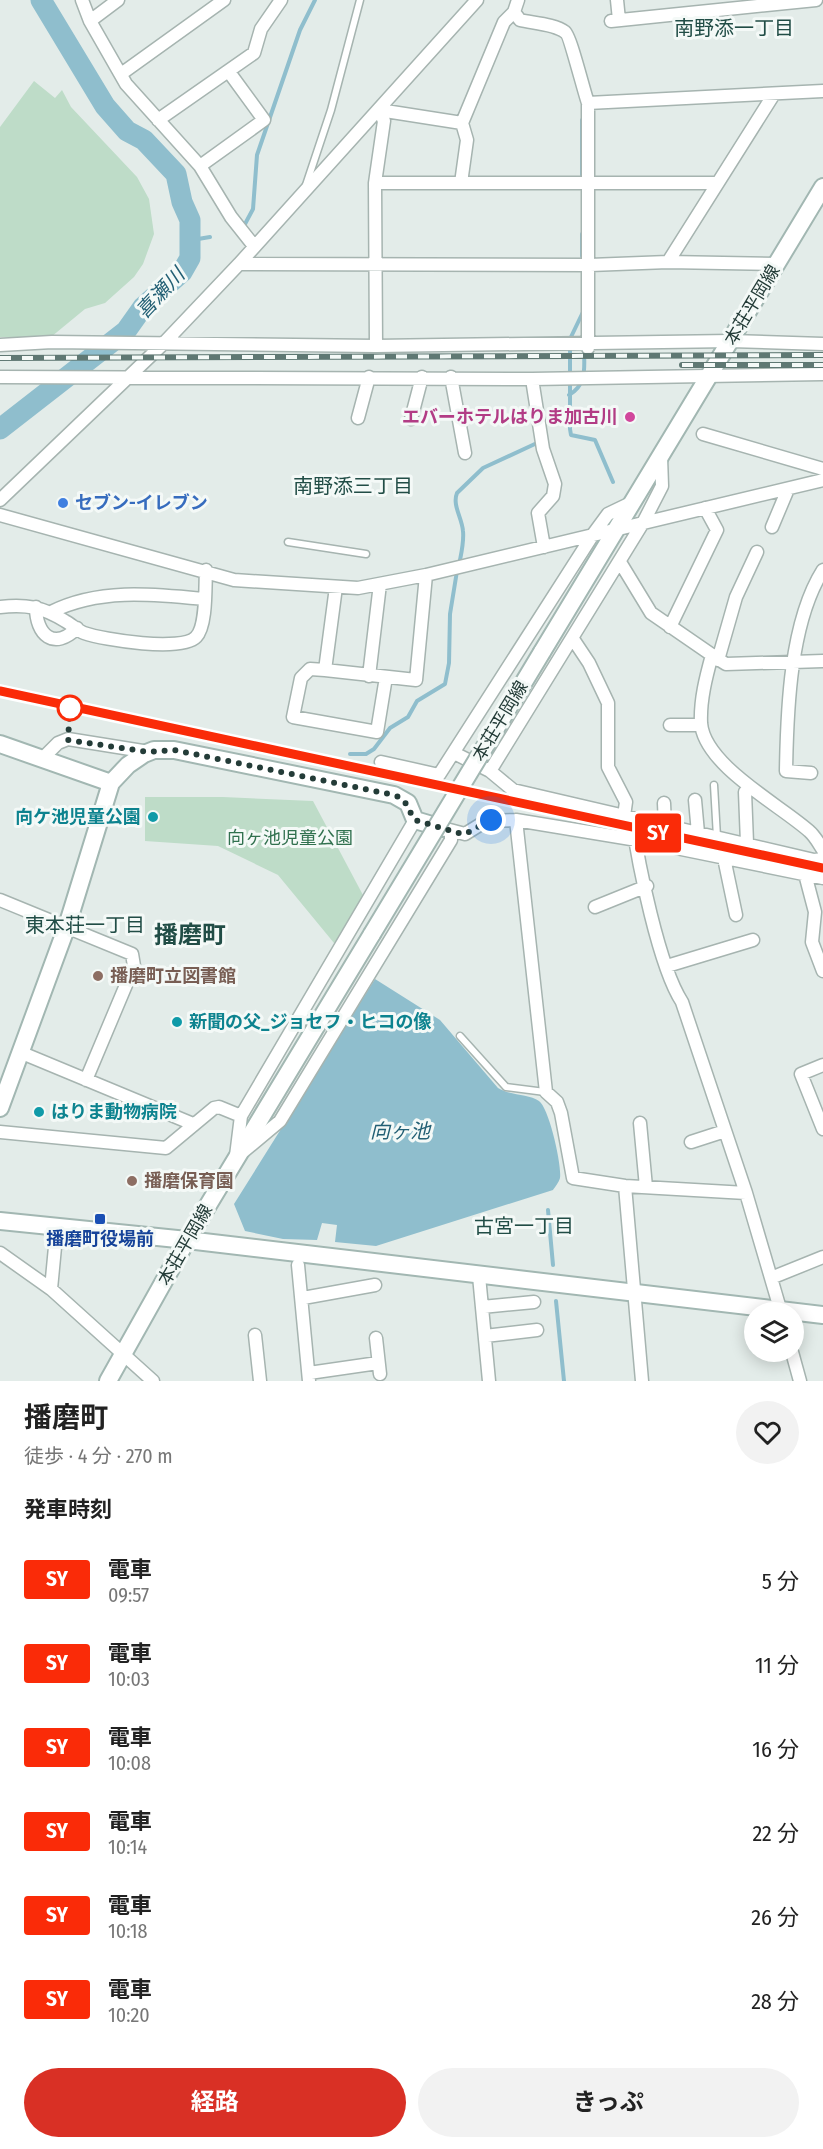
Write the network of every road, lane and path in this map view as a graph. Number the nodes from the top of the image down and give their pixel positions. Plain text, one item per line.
1 (82, 0) edge
2 (118, 0) edge
3 (224, 0) edge
4 (281, 0) edge
5 (360, 0) edge
6 (477, 0) edge
7 (618, 0) edge
8 (696, 0) edge
9 (816, 0) edge
10 (515, 6) edge
11 (695, 13) junction
12 (90, 21) junction
13 (229, 72) junction
14 (121, 74) junction
15 (823, 91) edge
16 (774, 94) junction
17 (588, 103) junction
18 (379, 110) junction
19 (158, 120) junction
20 (462, 123) junction
21 (200, 166) junction
22 (375, 183) junction
23 (461, 183) junction
24 (590, 183) junction
25 (717, 183) junction
26 (823, 187) edge
27 (303, 194) junction
28 (254, 246) junction
29 (668, 262) junction
30 (239, 264) junction
31 (777, 264) junction
32 (375, 266) junction
33 (590, 266) junction
34 (731, 341) junction
35 (164, 343) junction
36 (823, 344) edge
37 (0, 345) edge
38 (376, 346) junction
39 (588, 346) junction
40 (823, 374) edge
41 (710, 376) junction
42 (0, 377) edge
43 (369, 377) junction
44 (422, 377) junction
45 (451, 377) junction
46 (127, 378) junction
47 (532, 379) junction
48 (358, 418) dead end
49 (411, 419) dead end
50 (703, 434) dead end
51 (465, 453) dead end
52 (661, 457) junction
53 (823, 469) edge
54 (823, 480) edge
55 (788, 489) junction
56 (0, 500) edge
57 (634, 502) junction
58 (705, 508) junction
59 (0, 515) edge
60 (644, 521) junction
61 (772, 527) dead end
62 (619, 528) junction
63 (594, 534) junction
64 (288, 542) dead end
65 (544, 547) junction
66 (758, 552) dead end
67 (366, 555) dead end
68 (620, 562) junction
69 (206, 570) junction
70 (823, 570) edge
71 (426, 575) junction
72 (820, 582) edge
73 (380, 584) junction
74 (336, 587) junction
75 (204, 598) junction
76 (0, 607) edge
77 (36, 607) junction
78 (51, 612) junction
79 (670, 627) junction
80 (77, 628) junction
81 (573, 639) junction
82 (715, 658) junction
83 (823, 662) edge
84 (795, 663) junction
85 (325, 669) junction
86 (369, 676) junction
87 (386, 677) junction
88 (670, 725) dead end
89 (701, 725) junction
90 (0, 744) edge
91 (454, 753) junction
92 (129, 754) junction
93 (42, 759) junction
94 (381, 762) dead end
95 (490, 771) junction
96 (811, 773) dead end
97 (111, 783) junction
98 (714, 785) dead end
99 (745, 792) dead end
100 (695, 800) dead end
101 (664, 803) dead end
102 (628, 817) junction
103 (415, 820) junction
104 (516, 820) junction
105 (477, 826) junction
106 (665, 826) junction
107 (445, 829) junction
108 (698, 833) junction
109 (717, 837) junction
110 (637, 840) junction
111 (747, 843) junction
112 (823, 850) edge
113 (442, 853) junction
114 (724, 858) junction
115 (823, 859) edge
116 (805, 874) junction
117 (823, 878) edge
118 (646, 886) junction
119 (0, 900) edge
120 (595, 907) dead end
121 (736, 915) dead end
122 (67, 926) junction
123 (753, 940) dead end
124 (667, 966) junction
125 (823, 971) edge
126 (460, 1036) dead end
127 (21, 1053) junction
128 (823, 1065) edge
129 (87, 1080) junction
130 (546, 1092) junction
131 (0, 1108) edge
132 (241, 1116) junction
133 (640, 1123) dead end
134 (193, 1124) junction
135 (823, 1129) edge
136 (725, 1131) junction
137 (0, 1132) edge
138 (691, 1142) dead end
139 (236, 1158) junction
140 (625, 1186) junction
141 (646, 1187) junction
142 (746, 1192) junction
143 (0, 1221) edge
144 (57, 1226) junction
145 (187, 1240) junction
146 (0, 1253) edge
147 (823, 1257) edge
148 (298, 1265) dead end
149 (479, 1276) junction
150 (771, 1278) junction
151 (375, 1285) dead end
152 (51, 1289) junction
153 (636, 1293) junction
154 (303, 1298) junction
155 (534, 1302) dead end
156 (778, 1302) edge
157 (744, 1306) edge
158 (482, 1307) junction
159 (804, 1314) edge
160 (823, 1316) edge
161 (537, 1330) dead end
162 (255, 1335) dead end
163 (485, 1336) junction
164 (376, 1338) dead end
165 (123, 1354) junction
166 (795, 1362) edge
167 (309, 1377) edge
168 (108, 1381) edge
169 (153, 1381) edge
170 (260, 1381) edge
171 (489, 1381) edge
172 (641, 1381) edge
173 (801, 1381) edge

1 - 12 street
2 - 12 street
3 - 14 street
4 - 13 street
5 - 27 lane
6 - 18 street
7 - 11 street
8 - 11 street
9 - 11 street
10 - 17 street
10 - 20 street
12 - 14 street
13 - 19 street
13 - 21 street
14 - 19 street
15 - 16 street
16 - 17 street
16 - 25 street
17 - 24 street
18 - 20 street
18 - 22 street
18 - 27 street
19 - 21 street
20 - 23 street
21 - 28 street
22 - 23 street
22 - 32 street
23 - 24 street
24 - 25 street
24 - 33 street
25 - 29 street
26 - 31 street, 本荘平岡線
27 - 28 street
28 - 30 street
29 - 31 street
29 - 33 street
30 - 32 street
30 - 35 street
31 - 34 street, 本荘平岡線
32 - 33 street
32 - 38 street
33 - 39 street
34 - 36 street
34 - 39 street
34 - 41 street, 本荘平岡線
35 - 37 street
35 - 38 street
35 - 46 street
38 - 39 street
40 - 41 street
41 - 47 street
41 - 52 street, 本荘平岡線
42 - 46 street
43 - 44 street
43 - 46 street
43 - 48 street
44 - 45 street
44 - 49 street
45 - 47 street
45 - 51 street
46 - 56 street
47 - 65 street
50 - 53 street
52 - 57 street, 本荘平岡線
52 - 60 street
54 - 55 street
55 - 58 street
55 - 61 street
57 - 62 street, 本荘平岡線
57 - 63 street
58 - 60 street
58 - 79 street
59 - 69 street
60 - 62 street
60 - 68 street
62 - 63 street
62 - 139 street, 本荘平岡線, bridge
63 - 65 street
63 - 91 street
64 - 67 lane
65 - 71 street
66 - 82 street
68 - 79 street
68 - 81 street
69 - 74 street
69 - 75 street
70 - 72 street
71 - 73 street
71 - 87 street
72 - 84 street
73 - 74 street
73 - 86 street
74 - 85 street
75 - 78 street
75 - 80 street
76 - 77 street
77 - 78 street
77 - 80 street
78 - 80 street
79 - 82 street
81 - 95 street
81 - 102 street
82 - 84 street
82 - 89 street
83 - 84 street
84 - 96 street
85 - 86 street
85 - 87 street
86 - 87 street
88 - 89 street
89 - 112 street
90 - 93 street
91 - 94 street
91 - 95 street
92 - 93 street
92 - 97 street
92 - 103 street
93 - 97 street
95 - 102 street
97 - 122 street
98 - 109 lane
99 - 111 street
100 - 108 street
101 - 106 street
102 - 106 street
102 - 110 street
103 - 107 street
103 - 132 street
104 - 105 street
104 - 110 street
104 - 130 street
105 - 107 street
105 - 113 street
106 - 108 street
107 - 113 street
108 - 109 street
109 - 111 street
110 - 114 street
110 - 118 street
111 - 115 street
113 - 139 street
114 - 116 street
114 - 121 street
116 - 117 street
116 - 125 street
118 - 120 street
118 - 124 street
119 - 122 street
122 - 127 street
122 - 129 street
123 - 124 street
124 - 136 street
126 - 130 lane
127 - 129 street
127 - 131 street
128 - 135 street
129 - 134 street
130 - 140 street
132 - 134 street
132 - 139 street
133 - 141 street
134 - 137 street
136 - 138 street
136 - 142 street
139 - 145 street, 本荘平岡線
140 - 141 street
140 - 153 street
141 - 142 street
142 - 150 street
143 - 144 street
144 - 145 street
144 - 152 street
145 - 149 street
145 - 165 street, 本荘平岡線
146 - 152 street
147 - 150 street
148 - 154 street
149 - 153 street
149 - 158 street
150 - 156 street
151 - 154 street
152 - 165 street
153 - 157 street
153 - 172 street
154 - 167 street
155 - 158 street
158 - 163 street
159 - 160 street
161 - 163 street
162 - 170 street
163 - 171 street
164 - 167 street
165 - 168 street, 本荘平岡線
165 - 169 street
166 - 173 street

